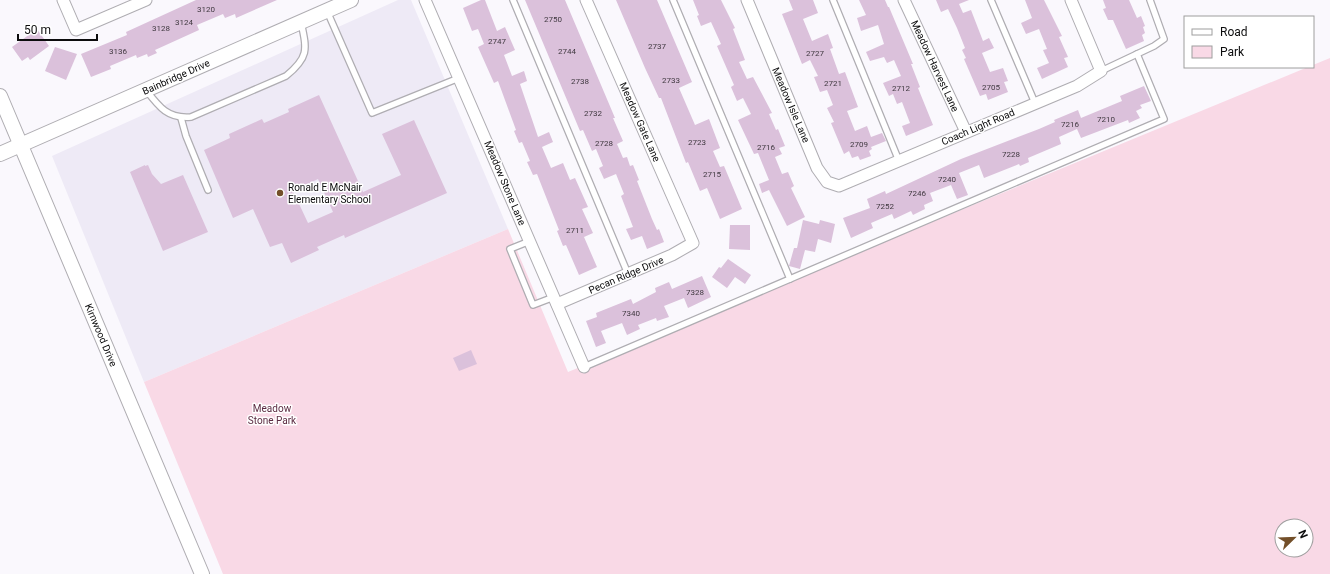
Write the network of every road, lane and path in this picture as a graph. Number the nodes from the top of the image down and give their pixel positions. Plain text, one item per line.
1 (63, 0) edge
2 (146, 0) edge
3 (425, 0) edge
4 (513, 0) edge
5 (586, 0) edge
6 (673, 0) edge
7 (747, 0) edge
8 (833, 0) edge
9 (904, 0) edge
10 (991, 0) edge
11 (1070, 0) edge
12 (1150, 0) edge
13 (348, 1) edge
14 (326, 11) junction
15 (301, 22) junction
16 (1138, 54) junction
17 (1101, 71) junction
18 (459, 78) junction
19 (146, 90) junction
20 (0, 96) edge
21 (1035, 103) junction
22 (181, 118) junction
23 (966, 132) junction
24 (21, 145) junction
25 (0, 154) edge
26 (899, 161) junction
27 (854, 181) joint
28 (208, 190) dead end
29 (530, 241) junction
30 (693, 243) joint
31 (628, 274) junction
32 (790, 279) junction
33 (555, 300) junction
34 (584, 367) joint
35 (202, 574) edge

1 - 2 street
3 - 18 street, Meadow Stone Lane
4 - 31 lane
5 - 30 street, Meadow Gate Lane
6 - 32 lane
7 - 27 street, Meadow Isle Lane
8 - 26 lane
9 - 23 street, Meadow Harvest Lane
10 - 21 lane
11 - 17 street
12 - 16 lane
13 - 14 street, Bainbridge Drive
14 - 15 street, Bainbridge Drive
14 - 18 lane
15 - 19 street, Bainbridge Drive
15 - 22 lane
16 - 17 lane
16 - 32 lane
17 - 21 street, Coach Light Road
18 - 29 street, Meadow Stone Lane
19 - 22 lane
19 - 24 street, Bainbridge Drive
20 - 24 street, Kirnwood Drive
21 - 23 street, Coach Light Road
22 - 28 lane
23 - 26 street, Coach Light Road
24 - 25 street, Bainbridge Drive
24 - 35 street, Kirnwood Drive
26 - 27 street, Coach Light Road
29 - 33 street, Meadow Stone Lane
29 - 33 lane
30 - 31 street, Pecan Ridge Drive
31 - 33 street, Pecan Ridge Drive
32 - 34 lane
33 - 34 street, Meadow Stone Lane

